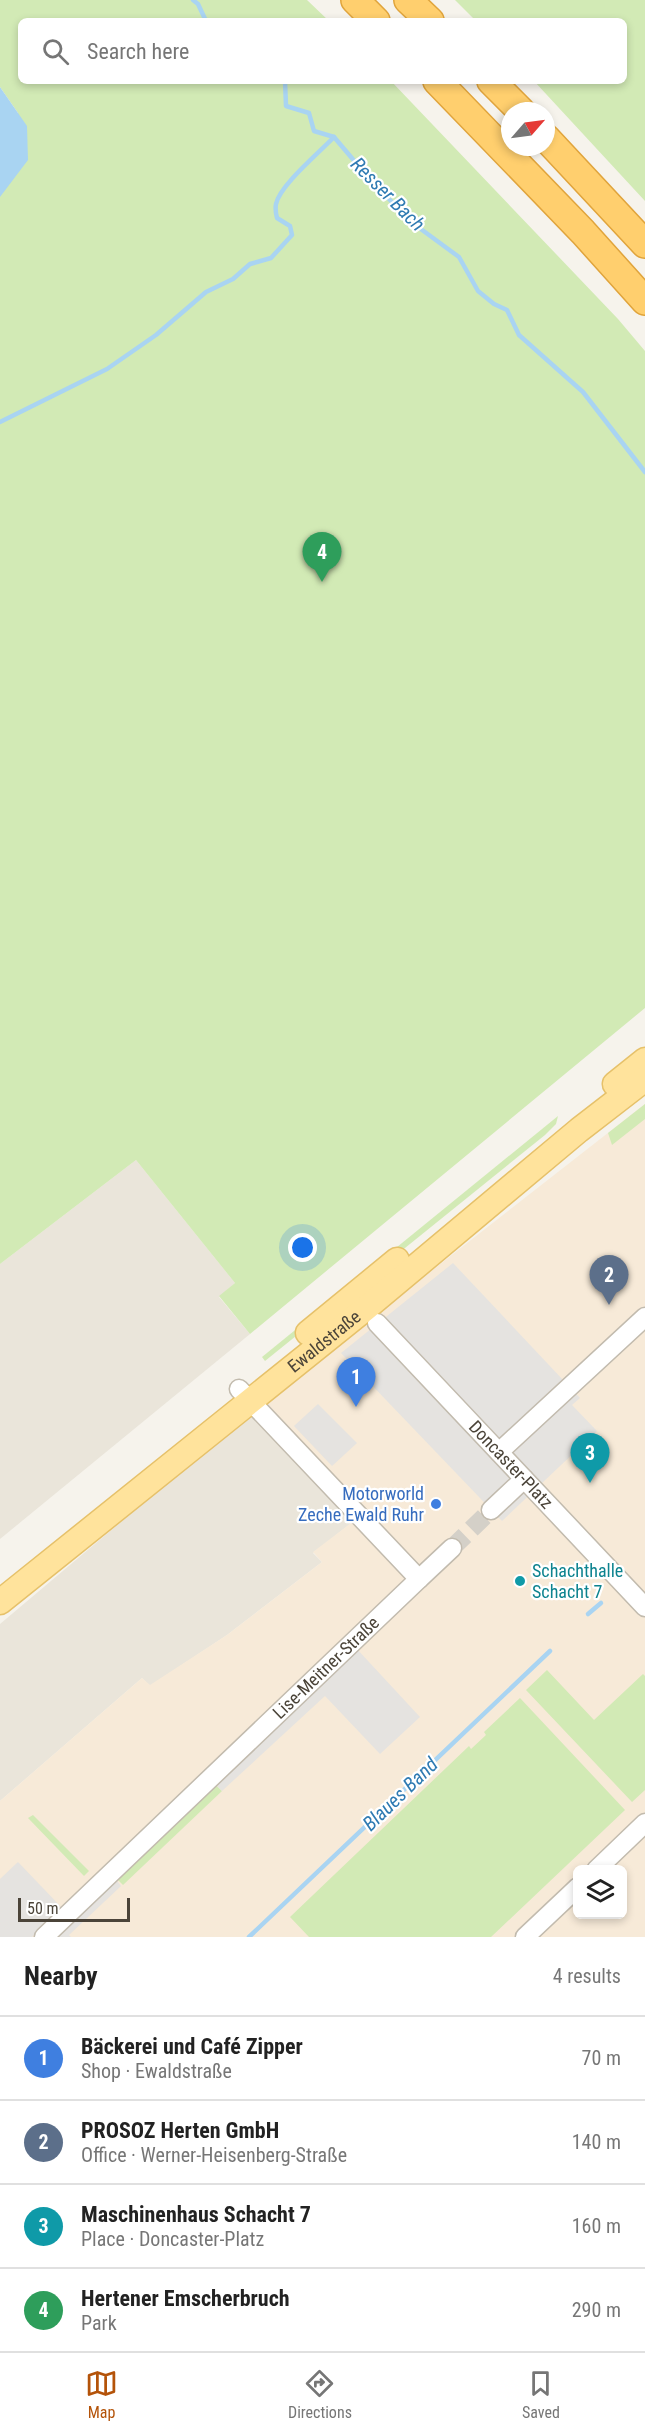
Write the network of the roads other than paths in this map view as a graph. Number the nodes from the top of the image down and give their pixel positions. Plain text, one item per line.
1 (355, 0) edge
2 (408, 0) edge
3 (373, 18) edge
4 (427, 18) edge
5 (440, 84) edge
6 (494, 84) edge
7 (512, 102) edge
8 (555, 148) edge
9 (645, 243) edge
10 (645, 301) edge
11 (645, 1060) edge
12 (645, 1080) edge
13 (645, 1317) edge
14 (377, 1323) dead end
15 (244, 1395) junction
16 (499, 1452) junction
17 (524, 1479) junction
18 (491, 1510) tunnel mouth
19 (452, 1548) tunnel mouth
20 (419, 1579) junction
21 (0, 1582) edge
22 (0, 1602) edge
23 (645, 1608) edge
24 (645, 1822) edge
25 (600, 1865) edge
26 (573, 1892) edge
27 (44, 1937) edge
28 (525, 1937) edge

1 - 3 highway
2 - 4 highway
5 - 10 highway
6 - 7 highway
8 - 9 highway
11 - 15 main road, Ewaldstraße
12 - 15 main road, Ewaldstraße
13 - 16 street
14 - 16 street, Doncaster-Platz
15 - 20 street
15 - 21 main road, Ewaldstraße
15 - 22 main road, Ewaldstraße
16 - 17 street, Doncaster-Platz
17 - 18 street
17 - 23 street, Doncaster-Platz
19 - 20 street, Lise-Meitner-Straße
20 - 27 street, Lise-Meitner-Straße
24 - 25 street
26 - 28 street

